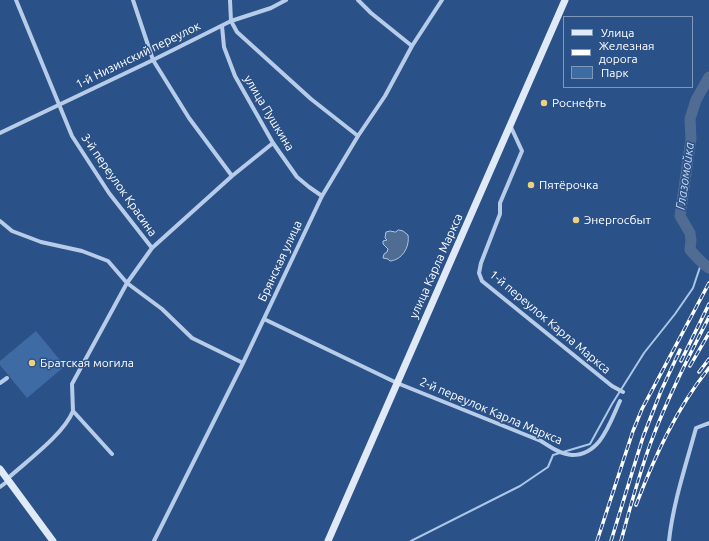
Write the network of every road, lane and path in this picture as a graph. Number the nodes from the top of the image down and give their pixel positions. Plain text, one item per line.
1 (16, 0) edge
2 (133, 0) edge
3 (230, 0) edge
4 (286, 0) edge
5 (358, 0) edge
6 (442, 0) edge
7 (565, 0) edge
8 (231, 21) junction
9 (222, 26) junction
10 (412, 46) junction
11 (153, 60) junction
12 (60, 104) junction
13 (510, 125) junction
14 (0, 133) edge
15 (358, 136) junction
16 (273, 143) junction
17 (232, 176) junction
18 (322, 196) junction
19 (0, 221) edge
20 (152, 248) junction
21 (127, 283) junction
22 (264, 319) junction
23 (243, 363) junction
24 (7, 378) dead end
25 (0, 383) edge
26 (397, 383) junction
27 (623, 392) dead end
28 (620, 401) dead end
29 (74, 411) junction
30 (709, 423) edge
31 (112, 454) dead end
32 (0, 469) edge
33 (8, 480) junction
34 (0, 487) edge
35 (53, 541) edge
36 (154, 541) edge
37 (328, 541) edge
38 (669, 541) edge

1 - 12 street, 3-й переулок Красина
2 - 11 street
3 - 8 street
4 - 8 street, 1-й Низинский переулок
5 - 10 street
6 - 10 street, Брянская улица
7 - 13 main road, улица Карла Маркса
8 - 9 street, 1-й Низинский переулок
8 - 15 street
9 - 11 street, 1-й Низинский переулок
9 - 16 street, улица Пушкина
10 - 15 street, Брянская улица
11 - 12 street, 1-й Низинский переулок
11 - 17 street
12 - 14 street, 1-й Низинский переулок
12 - 20 street, 3-й переулок Красина
13 - 26 main road, улица Карла Маркса
13 - 27 street, 1-й переулок Карла Маркса
15 - 18 street, Брянская улица
16 - 17 street
16 - 18 street, улица Пушкина
17 - 20 street
18 - 22 street, Брянская улица
19 - 21 street
20 - 21 street
21 - 23 street
21 - 29 street
22 - 23 street, Брянская улица
22 - 26 street, 2-й переулок Карла Маркса
23 - 36 street, Брянская улица
24 - 25 street
26 - 28 street, 2-й переулок Карла Маркса
26 - 37 main road, улица Карла Маркса
29 - 31 street
29 - 33 street
30 - 38 street
32 - 33 main road
33 - 34 street
33 - 35 main road

